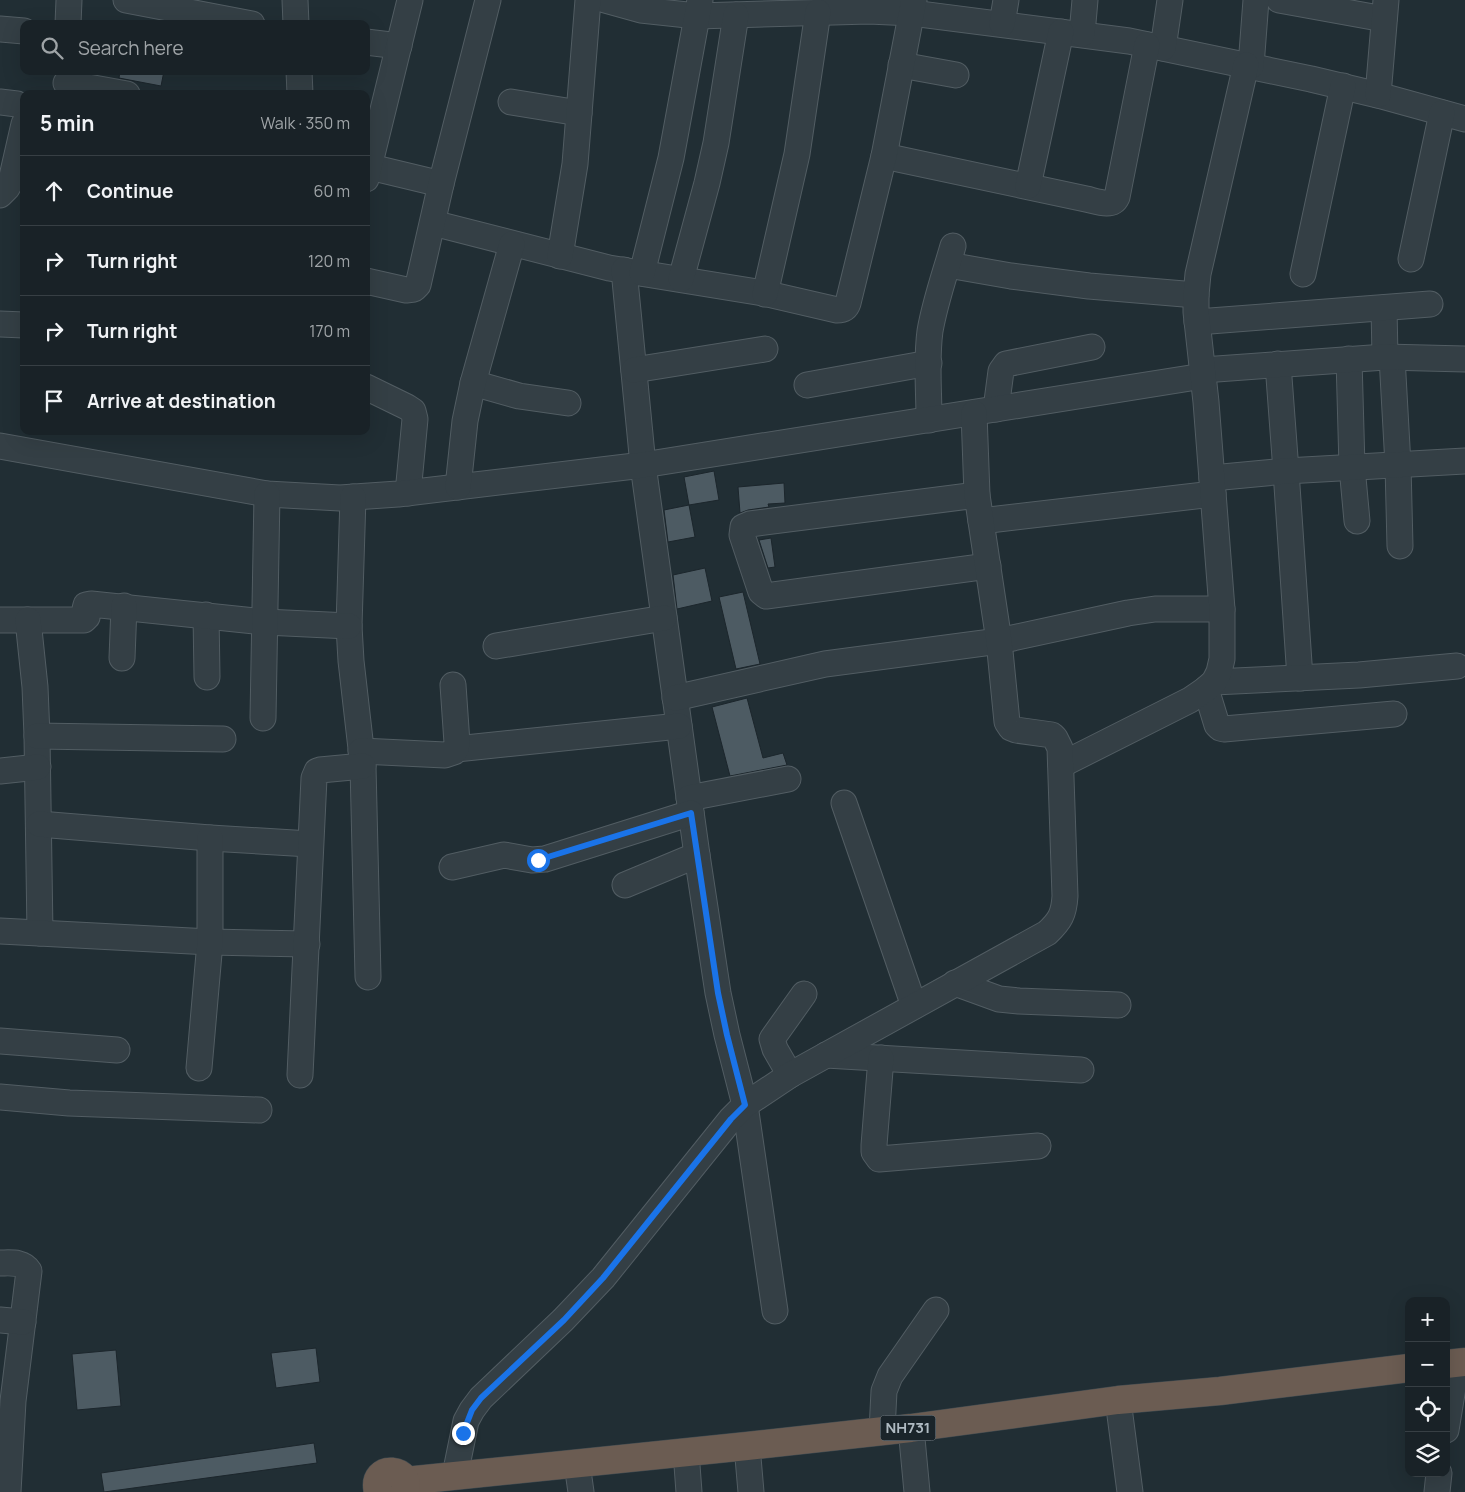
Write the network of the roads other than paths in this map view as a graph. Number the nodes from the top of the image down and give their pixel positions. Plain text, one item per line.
1 (69, 0) edge
2 (126, 0) edge
3 (295, 0) edge
4 (410, 0) edge
5 (488, 0) edge
6 (588, 0) edge
7 (605, 0) edge
8 (1086, 0) edge
9 (1170, 0) edge
10 (1256, 0) edge
11 (1279, 0) edge
12 (642, 5) edge
13 (913, 6) edge
14 (698, 8) edge
15 (814, 8) edge
16 (746, 10) edge
17 (1385, 10) edge
18 (1004, 12) edge
19 (68, 20) edge
20 (231, 20) edge
21 (296, 20) edge
22 (0, 28) edge
23 (20, 30) edge
24 (1071, 33) junction
25 (370, 42) edge
26 (399, 46) junction
27 (1155, 46) junction
28 (901, 65) junction
29 (1248, 66) junction
30 (956, 74) dead end
31 (299, 75) edge
32 (66, 83) edge
33 (1343, 86) junction
34 (105, 90) edge
35 (300, 90) edge
36 (1378, 95) junction
37 (0, 102) edge
38 (511, 102) dead end
39 (20, 106) edge
40 (579, 113) junction
41 (1453, 116) edge
42 (20, 142) edge
43 (884, 156) junction
44 (370, 159) edge
45 (370, 172) edge
46 (441, 184) junction
47 (1028, 186) junction
48 (1, 194) edge
49 (432, 223) junction
50 (512, 244) junction
51 (560, 256) junction
52 (1411, 259) dead end
53 (633, 272) junction
54 (1303, 274) dead end
55 (680, 279) junction
56 (370, 282) edge
57 (765, 294) junction
58 (1196, 295) junction
59 (1430, 304) dead end
60 (1384, 308) junction
61 (1197, 322) junction
62 (0, 324) edge
63 (20, 324) edge
64 (1092, 348) dead end
65 (765, 349) dead end
66 (1388, 357) junction
67 (1349, 359) junction
68 (1465, 359) edge
69 (929, 363) junction
70 (1278, 364) junction
71 (634, 370) junction
72 (1203, 373) junction
73 (473, 383) junction
74 (807, 385) dead end
75 (370, 389) edge
76 (568, 402) dead end
77 (985, 411) junction
78 (930, 420) junction
79 (0, 446) edge
80 (1465, 461) edge
81 (644, 465) junction
82 (1398, 465) junction
83 (1352, 468) junction
84 (1286, 471) junction
85 (1212, 486) junction
86 (458, 487) junction
87 (408, 493) junction
88 (267, 494) junction
89 (976, 495) junction
90 (353, 497) junction
91 (981, 521) junction
92 (1357, 521) dead end
93 (1400, 546) dead end
94 (988, 566) junction
95 (124, 606) junction
96 (1222, 609) junction
97 (206, 616) junction
98 (664, 618) junction
99 (0, 620) edge
100 (28, 620) junction
101 (265, 622) junction
102 (350, 626) junction
103 (999, 641) junction
104 (496, 646) dead end
105 (122, 658) dead end
106 (1457, 666) dead end
107 (207, 677) dead end
108 (1300, 678) junction
109 (453, 685) dead end
110 (1210, 686) junction
111 (676, 698) junction
112 (1394, 714) dead end
113 (263, 718) dead end
114 (679, 726) junction
115 (38, 736) junction
116 (223, 739) dead end
117 (456, 749) junction
118 (362, 759) junction
119 (1060, 765) junction
120 (38, 767) junction
121 (0, 771) edge
122 (788, 779) dead end
123 (844, 803) dead end
124 (690, 806) junction
125 (39, 824) junction
126 (210, 838) junction
127 (310, 844) junction
128 (697, 855) junction
129 (452, 867) dead end
130 (625, 884) dead end
131 (0, 931) edge
132 (40, 933) junction
133 (210, 942) junction
134 (307, 944) junction
135 (368, 977) dead end
136 (955, 984) junction
137 (804, 994) dead end
138 (1118, 1005) dead end
139 (914, 1006) junction
140 (0, 1041) edge
141 (117, 1050) dead end
142 (826, 1055) junction
143 (881, 1058) junction
144 (199, 1068) dead end
145 (1082, 1070) dead end
146 (300, 1075) dead end
147 (790, 1075) junction
148 (0, 1097) edge
149 (745, 1105) junction
150 (259, 1110) dead end
151 (1038, 1146) dead end
152 (0, 1263) edge
153 (936, 1310) dead end
154 (775, 1311) dead end
155 (11, 1321) edge
156 (1456, 1363) edge
157 (1405, 1368) edge
158 (1118, 1400) junction
159 (1450, 1403) edge
160 (911, 1428) junction
161 (882, 1431) junction
162 (6, 1440) edge
163 (747, 1446) junction
164 (686, 1452) junction
165 (577, 1464) junction
166 (455, 1475) junction
167 (1439, 1477) edge
168 (405, 1486) edge
169 (8, 1492) edge
170 (378, 1492) edge
171 (581, 1492) edge
172 (689, 1492) edge
173 (751, 1492) edge
174 (916, 1492) edge
175 (1130, 1492) edge
176 (1437, 1492) edge

1 - 19 street
2 - 20 street
3 - 21 street
4 - 26 street
5 - 46 street
6 - 40 street
7 - 12 street
8 - 24 street
9 - 27 street
10 - 29 street
11 - 17 street
12 - 14 street
13 - 15 street
13 - 18 street
13 - 28 street
14 - 16 street
14 - 53 street
15 - 16 street
15 - 57 street
16 - 55 street
17 - 36 street
18 - 24 street
22 - 23 street
24 - 27 street
24 - 47 street
25 - 26 street
26 - 44 street
27 - 29 street
27 - 47 street
28 - 30 street
28 - 43 street
29 - 33 street
29 - 58 street
31 - 35 street
32 - 34 street
33 - 36 street
33 - 54 street
36 - 41 street
37 - 39 street
38 - 40 street
40 - 51 street
41 - 52 street
42 - 48 street
43 - 47 street
43 - 57 street
45 - 46 street
46 - 49 street
49 - 50 street
49 - 56 street
50 - 51 street
50 - 73 street
51 - 53 street
53 - 55 street
53 - 71 street
55 - 57 street
58 - 61 street
58 - 69 street
59 - 60 street
60 - 61 street
60 - 66 street
61 - 72 street
62 - 63 street
64 - 77 street
65 - 71 street
66 - 67 street
66 - 68 street
66 - 82 street
67 - 70 street
67 - 83 street
69 - 74 street
69 - 78 street
70 - 72 street
70 - 84 street
71 - 81 street
72 - 77 street
72 - 85 street
73 - 76 street
73 - 86 street
75 - 87 street
77 - 78 street
77 - 89 street
78 - 81 street
79 - 88 street
80 - 82 street
81 - 86 street
81 - 98 street
82 - 83 street
82 - 93 street
83 - 84 street
83 - 92 street
84 - 85 street
84 - 108 street
85 - 91 street
85 - 96 street
86 - 87 street
87 - 90 street
88 - 90 street
88 - 101 street
89 - 91 street
89 - 94 street
90 - 102 street
91 - 94 street
94 - 103 street
95 - 97 street
95 - 100 street
95 - 105 street
96 - 103 street
96 - 110 street
97 - 101 street
97 - 107 street
98 - 104 street
98 - 111 street
99 - 100 street
100 - 115 street
101 - 102 street
101 - 113 street
102 - 118 street
103 - 111 street
103 - 119 street
106 - 108 street
108 - 110 street
109 - 117 street
110 - 112 street
110 - 119 street
111 - 114 street
114 - 117 street
114 - 124 street
115 - 116 street
115 - 120 street
117 - 118 street
118 - 127 street
118 - 135 street
119 - 136 street
120 - 121 street
120 - 125 street
122 - 124 street
123 - 139 street
124 - 128 street
124 - 129 street
125 - 126 street
125 - 132 street
126 - 127 street
126 - 133 street
127 - 134 street
128 - 130 street
128 - 149 street
131 - 132 street
132 - 133 street
133 - 134 street
133 - 144 street
134 - 146 street
136 - 138 street
136 - 139 street
137 - 147 street
139 - 142 street
140 - 141 street
142 - 143 street
142 - 147 street
143 - 145 street
143 - 151 street
147 - 149 street
148 - 150 street
149 - 154 street
149 - 166 street
152 - 155 street
153 - 161 street
155 - 162 street
156 - 159 street
157 - 158 highway, NH731
158 - 160 highway, NH731
158 - 175 street
160 - 161 highway, NH731
160 - 174 street
161 - 163 highway, NH731
162 - 169 street
163 - 164 highway, NH731
163 - 173 street
164 - 165 highway, NH731
164 - 172 street
165 - 166 highway, NH731
165 - 171 street
166 - 168 highway, NH731
167 - 176 street
168 - 170 highway, NH731

